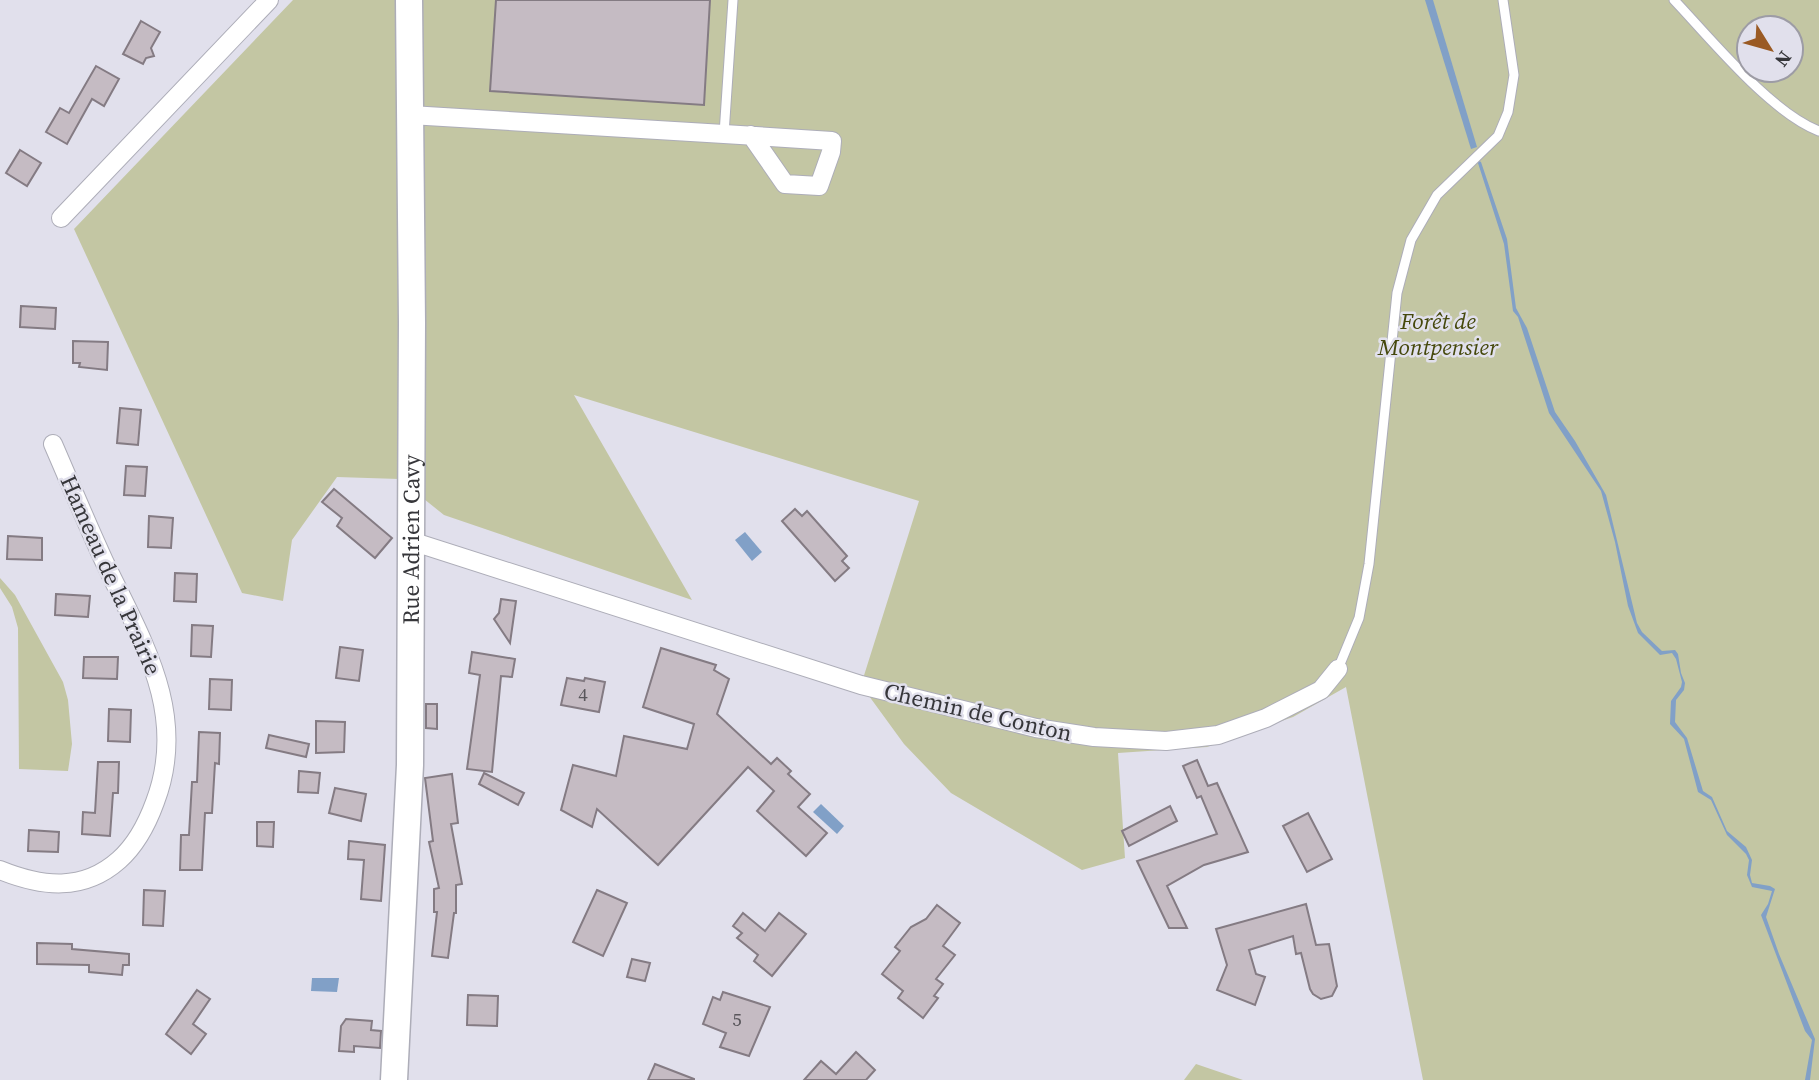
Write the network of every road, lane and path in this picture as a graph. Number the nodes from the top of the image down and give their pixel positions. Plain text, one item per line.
1 (269, 0) edge
2 (409, 0) edge
3 (733, 0) edge
4 (1503, 0) edge
5 (1674, 0) edge
6 (410, 115) junction
7 (1819, 131) edge
8 (724, 134) junction
9 (751, 135) junction
10 (61, 218) dead end
11 (53, 444) dead end
12 (411, 541) junction
13 (1338, 669) joint
14 (0, 870) edge
15 (394, 1080) edge

1 - 10 street
2 - 6 main road, Rue Adrien Cavy
3 - 8 lane
4 - 13 lane, Chemin de Conton
5 - 7 lane
6 - 8 street
6 - 12 main road, Rue Adrien Cavy
8 - 9 street
9 - 9 street
11 - 14 street, Hameau de la Prairie
12 - 13 street, Chemin de Conton
12 - 15 main road, Rue Adrien Cavy

